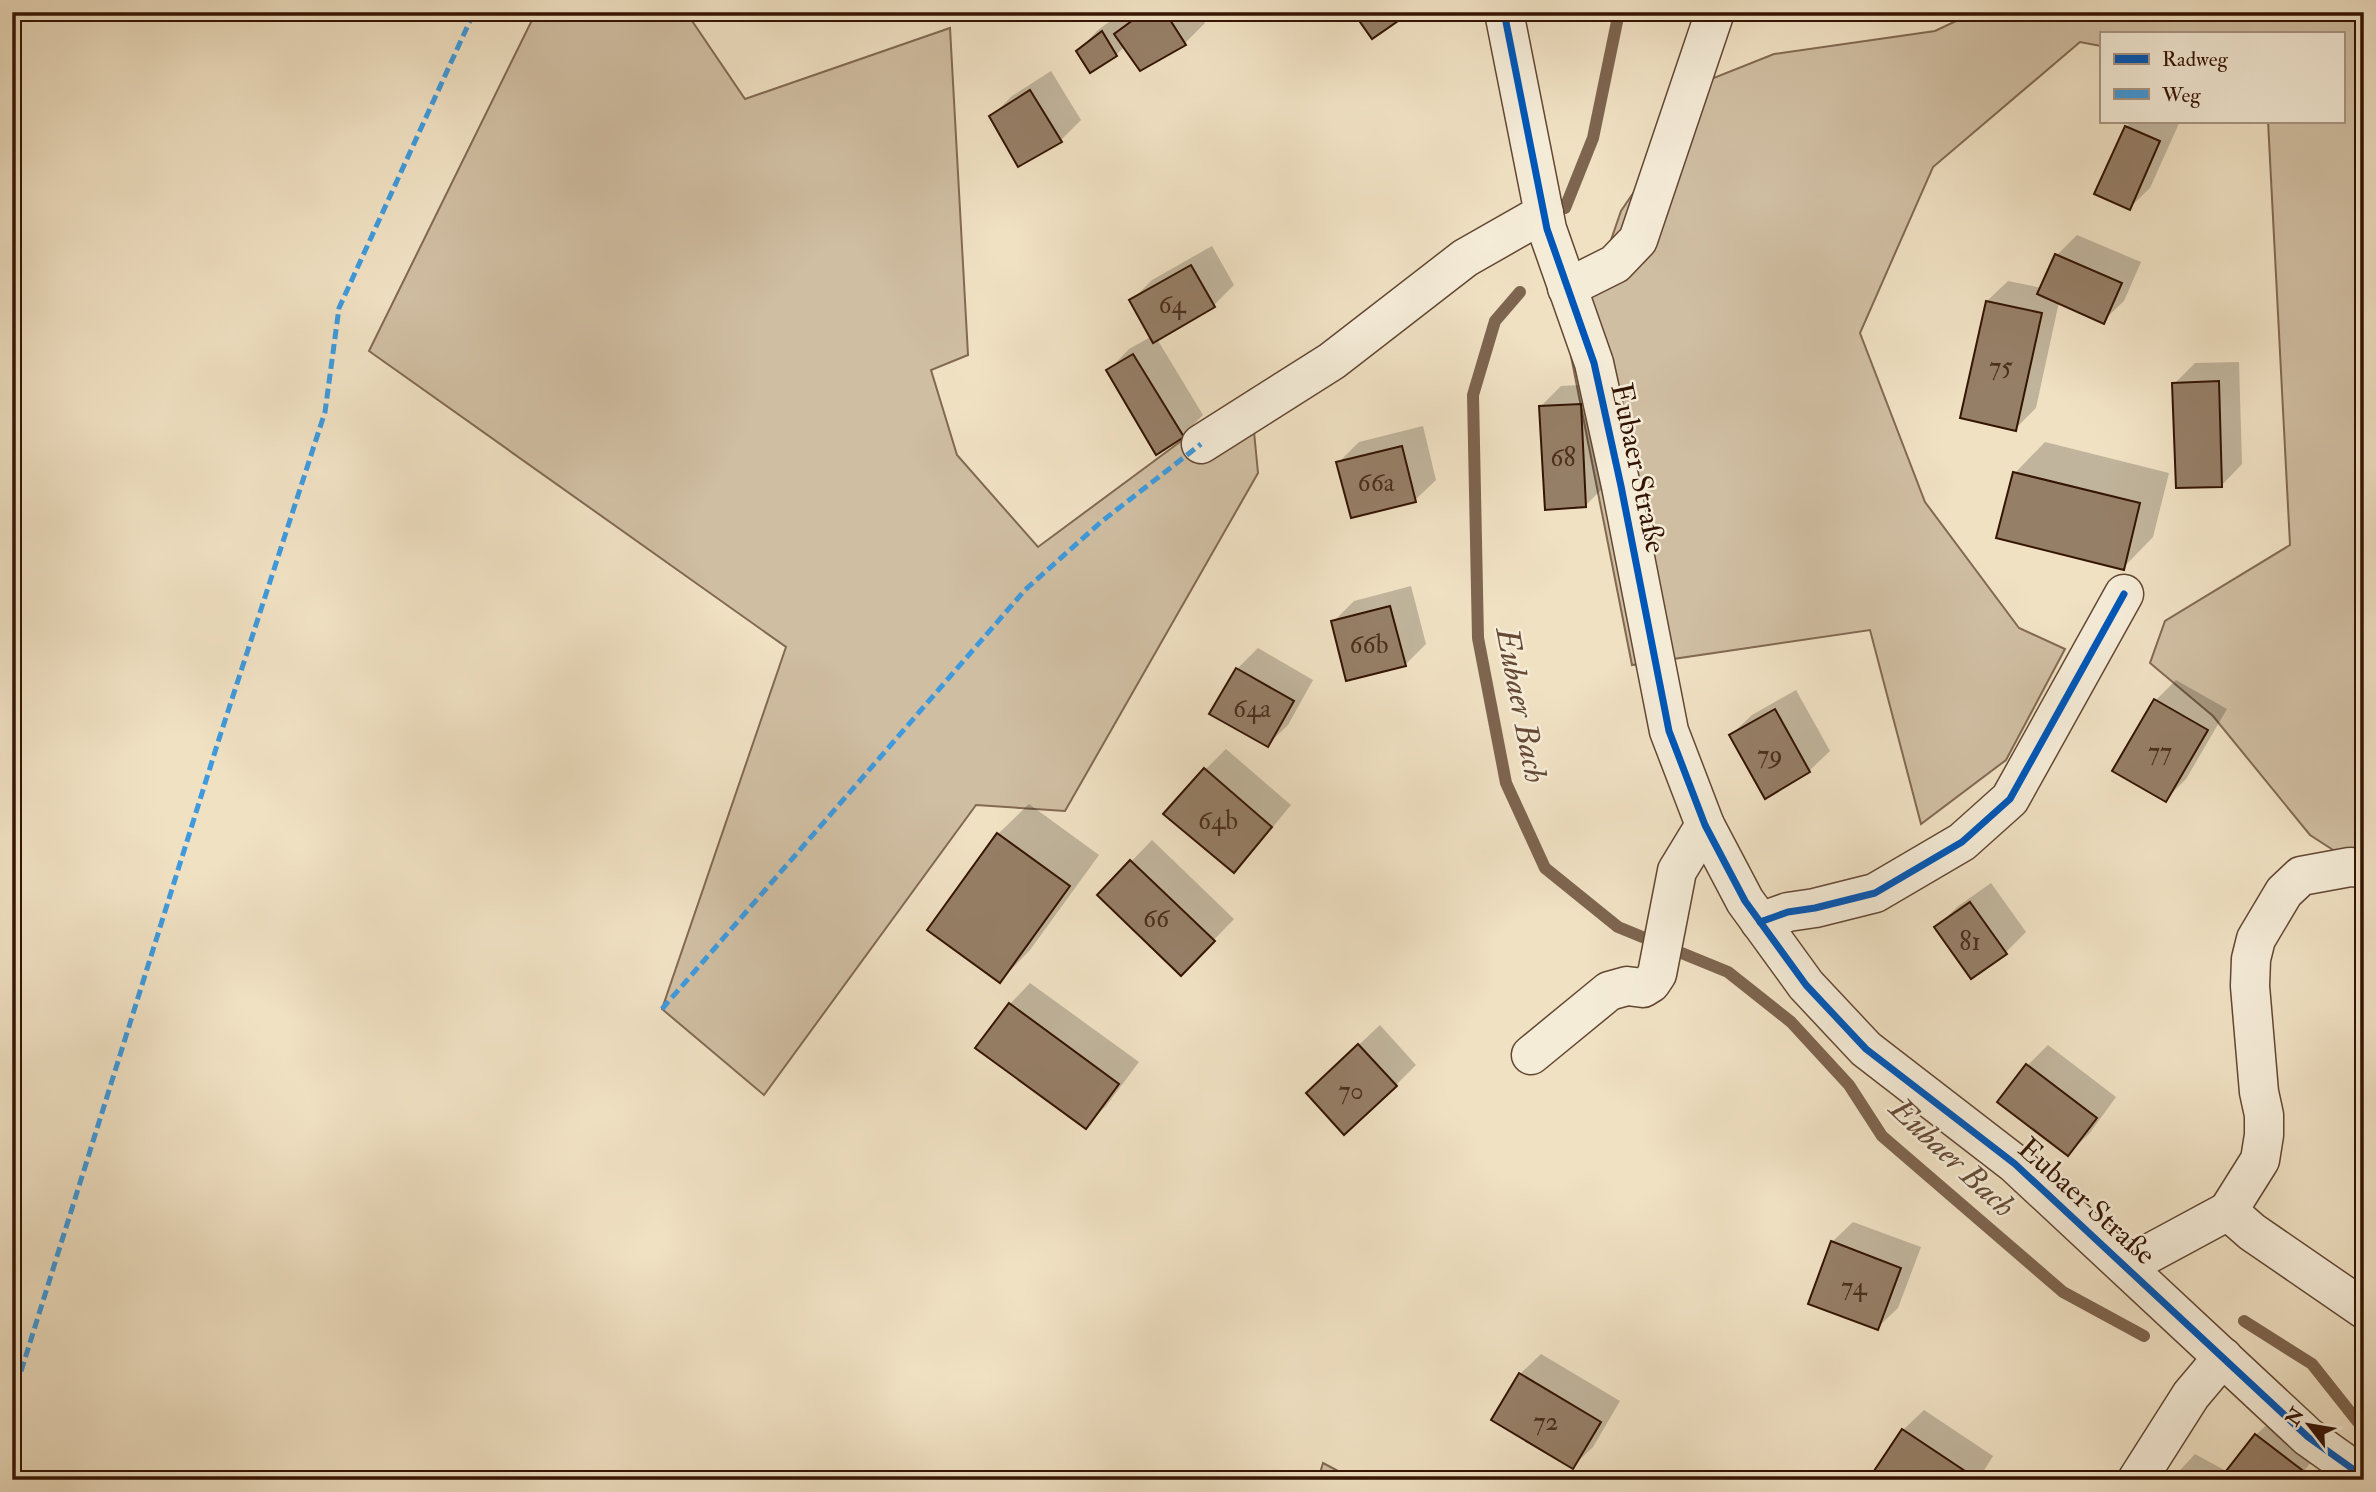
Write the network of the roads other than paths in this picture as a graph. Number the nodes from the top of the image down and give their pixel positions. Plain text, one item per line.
1 (1504, 12) edge
2 (1715, 12) edge
3 (1544, 213) junction
4 (1567, 288) junction
5 (1201, 444) dead end
6 (2124, 594) dead end
7 (1705, 825) junction
8 (2364, 867) edge
9 (1760, 922) junction
10 (1531, 1055) dead end
11 (2228, 1211) junction
12 (2126, 1266) junction
13 (2364, 1309) edge
14 (2223, 1357) junction
15 (2344, 1472) edge
16 (2137, 1480) edge

1 - 3 street, Eubaer Straße
2 - 4 street
3 - 4 street, Eubaer Straße
3 - 5 street
4 - 7 street, Eubaer Straße
6 - 9 street
7 - 9 street, Eubaer Straße
7 - 10 street
8 - 11 street
9 - 12 street, Eubaer Straße
11 - 12 street, Eubaer Straße
11 - 13 street
12 - 14 street, Eubaer Straße
14 - 15 street, Eubaer Straße
14 - 16 street

